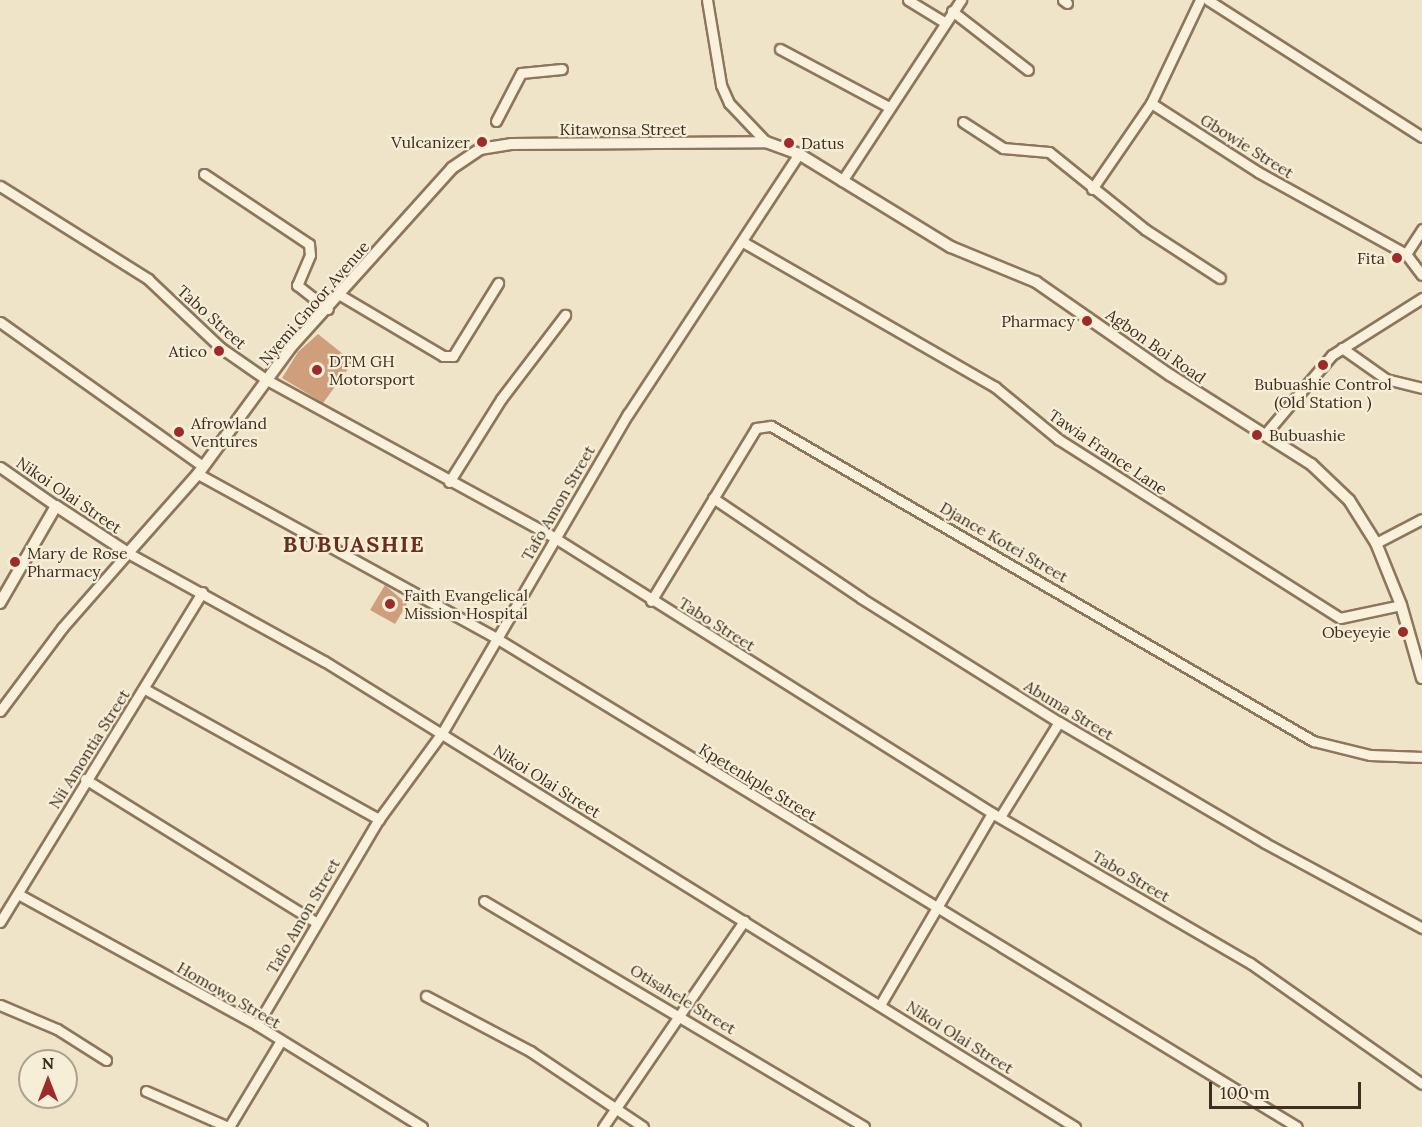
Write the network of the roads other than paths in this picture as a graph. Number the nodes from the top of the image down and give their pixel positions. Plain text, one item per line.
1 (707, 0) edge
2 (908, 0) edge
3 (960, 0) edge
4 (1200, 0) edge
5 (1208, 0) edge
6 (952, 11) junction
7 (944, 22) junction
8 (780, 49) dead end
9 (562, 69) dead end
10 (1028, 70) dead end
11 (1151, 103) junction
12 (887, 106) junction
13 (496, 121) dead end
14 (963, 122) dead end
15 (1422, 137) edge
16 (766, 142) junction
17 (480, 149) joint
18 (799, 154) junction
19 (204, 174) dead end
20 (842, 181) junction
21 (0, 186) edge
22 (1092, 189) junction
23 (1422, 229) edge
24 (743, 242) junction
25 (1406, 254) junction
26 (1422, 275) edge
27 (1220, 278) dead end
28 (498, 283) dead end
29 (340, 295) junction
30 (1422, 298) edge
31 (328, 309) junction
32 (565, 315) dead end
33 (0, 322) edge
34 (1342, 348) junction
35 (267, 380) junction
36 (1422, 388) edge
37 (1266, 433) junction
38 (1, 470) edge
39 (200, 470) junction
40 (449, 482) junction
41 (713, 498) junction
42 (56, 506) junction
43 (1422, 519) edge
44 (555, 538) junction
45 (1376, 543) junction
46 (128, 553) junction
47 (202, 592) junction
48 (651, 601) junction
49 (0, 603) edge
50 (1401, 605) junction
51 (496, 638) junction
52 (1419, 649) edge
53 (1422, 678) edge
54 (145, 689) junction
55 (0, 711) edge
56 (1059, 722) junction
57 (442, 733) junction
58 (1422, 757) edge
59 (86, 779) junction
60 (996, 815) junction
61 (379, 819) junction
62 (18, 894) junction
63 (484, 900) dead end
64 (939, 907) junction
65 (314, 921) junction
66 (744, 921) junction
67 (0, 922) edge
68 (1422, 928) edge
69 (426, 996) dead end
70 (0, 1005) edge
71 (880, 1005) junction
72 (681, 1015) junction
73 (257, 1025) junction
74 (280, 1042) junction
75 (106, 1060) dead end
76 (1422, 1084) edge
77 (147, 1091) dead end
78 (617, 1108) junction
79 (228, 1127) edge
80 (422, 1127) edge
81 (603, 1127) edge
82 (643, 1127) edge
83 (864, 1127) edge
84 (1075, 1127) edge
85 (1297, 1127) edge

1 - 16 street
2 - 7 street
3 - 6 street
4 - 11 street
5 - 15 street
6 - 7 street
6 - 10 street
7 - 12 street
8 - 12 street
9 - 13 street
11 - 22 street
11 - 25 street, Gbowie Street
12 - 20 street
14 - 22 street
16 - 17 street, Kitawonsa Street
16 - 18 street, Agbon Boi Road
17 - 29 street, Nyemi Gnoor Avenue
18 - 20 street, Agbon Boi Road
18 - 24 street, Tafo Amon Street
19 - 31 street
20 - 37 street, Agbon Boi Road
21 - 35 street, Tabo Street
22 - 27 street
23 - 25 street
24 - 44 street, Tafo Amon Street
24 - 50 street, Tawia France Lane
25 - 26 street, Gbowie Street
28 - 29 street
29 - 31 street, Nyemi Gnoor Avenue
30 - 34 street
31 - 35 street, Nyemi Gnoor Avenue
32 - 40 street
33 - 39 street, Kpetenkple Street
34 - 36 street
34 - 37 street
35 - 39 street, Nyemi Gnoor Avenue
35 - 40 street, Tabo Street
37 - 45 street, Agbon Boi Road
38 - 42 street, Nikoi Olai Street
39 - 46 street, Nyemi Gnoor Avenue
39 - 51 street, Kpetenkple Street
40 - 44 street, Tabo Street
41 - 48 street, Djance Kotei Street
41 - 56 street, Abuma Street
41 - 58 street, Djance Kotei Street
42 - 46 street, Nikoi Olai Street
42 - 49 street
43 - 45 street
44 - 48 street, Tabo Street
44 - 51 street, Tafo Amon Street
45 - 50 street, Agbon Boi Road
46 - 47 street, Nikoi Olai Street
46 - 55 street, Nyemi Gnoor Avenue
47 - 54 street, Nii Amontia Street
47 - 57 street, Nikoi Olai Street
48 - 60 street, Tabo Street
50 - 52 street, Agbon Boi Road
51 - 57 street, Tafo Amon Street
51 - 64 street, Kpetenkple Street
52 - 53 street, Agbon Boi Road
54 - 59 street, Nii Amontia Street
54 - 61 street
56 - 60 street
56 - 68 street, Abuma Street
57 - 61 street, Tafo Amon Street
57 - 66 street, Nikoi Olai Street
59 - 62 street, Nii Amontia Street
59 - 65 street
60 - 64 street
60 - 76 street, Tabo Street
61 - 65 street, Tafo Amon Street
62 - 67 street, Nii Amontia Street
62 - 73 street, Homowo Street
63 - 72 street, Otisahele Street
64 - 71 street
64 - 85 street, Kpetenkple Street
65 - 73 street, Tafo Amon Street
66 - 71 street, Nikoi Olai Street
66 - 72 street
69 - 78 street
70 - 75 street
71 - 84 street, Nikoi Olai Street
72 - 78 street
72 - 83 street, Otisahele Street
73 - 74 street, Homowo Street
74 - 79 street
74 - 80 street, Homowo Street
77 - 79 street
78 - 81 street
78 - 82 street

